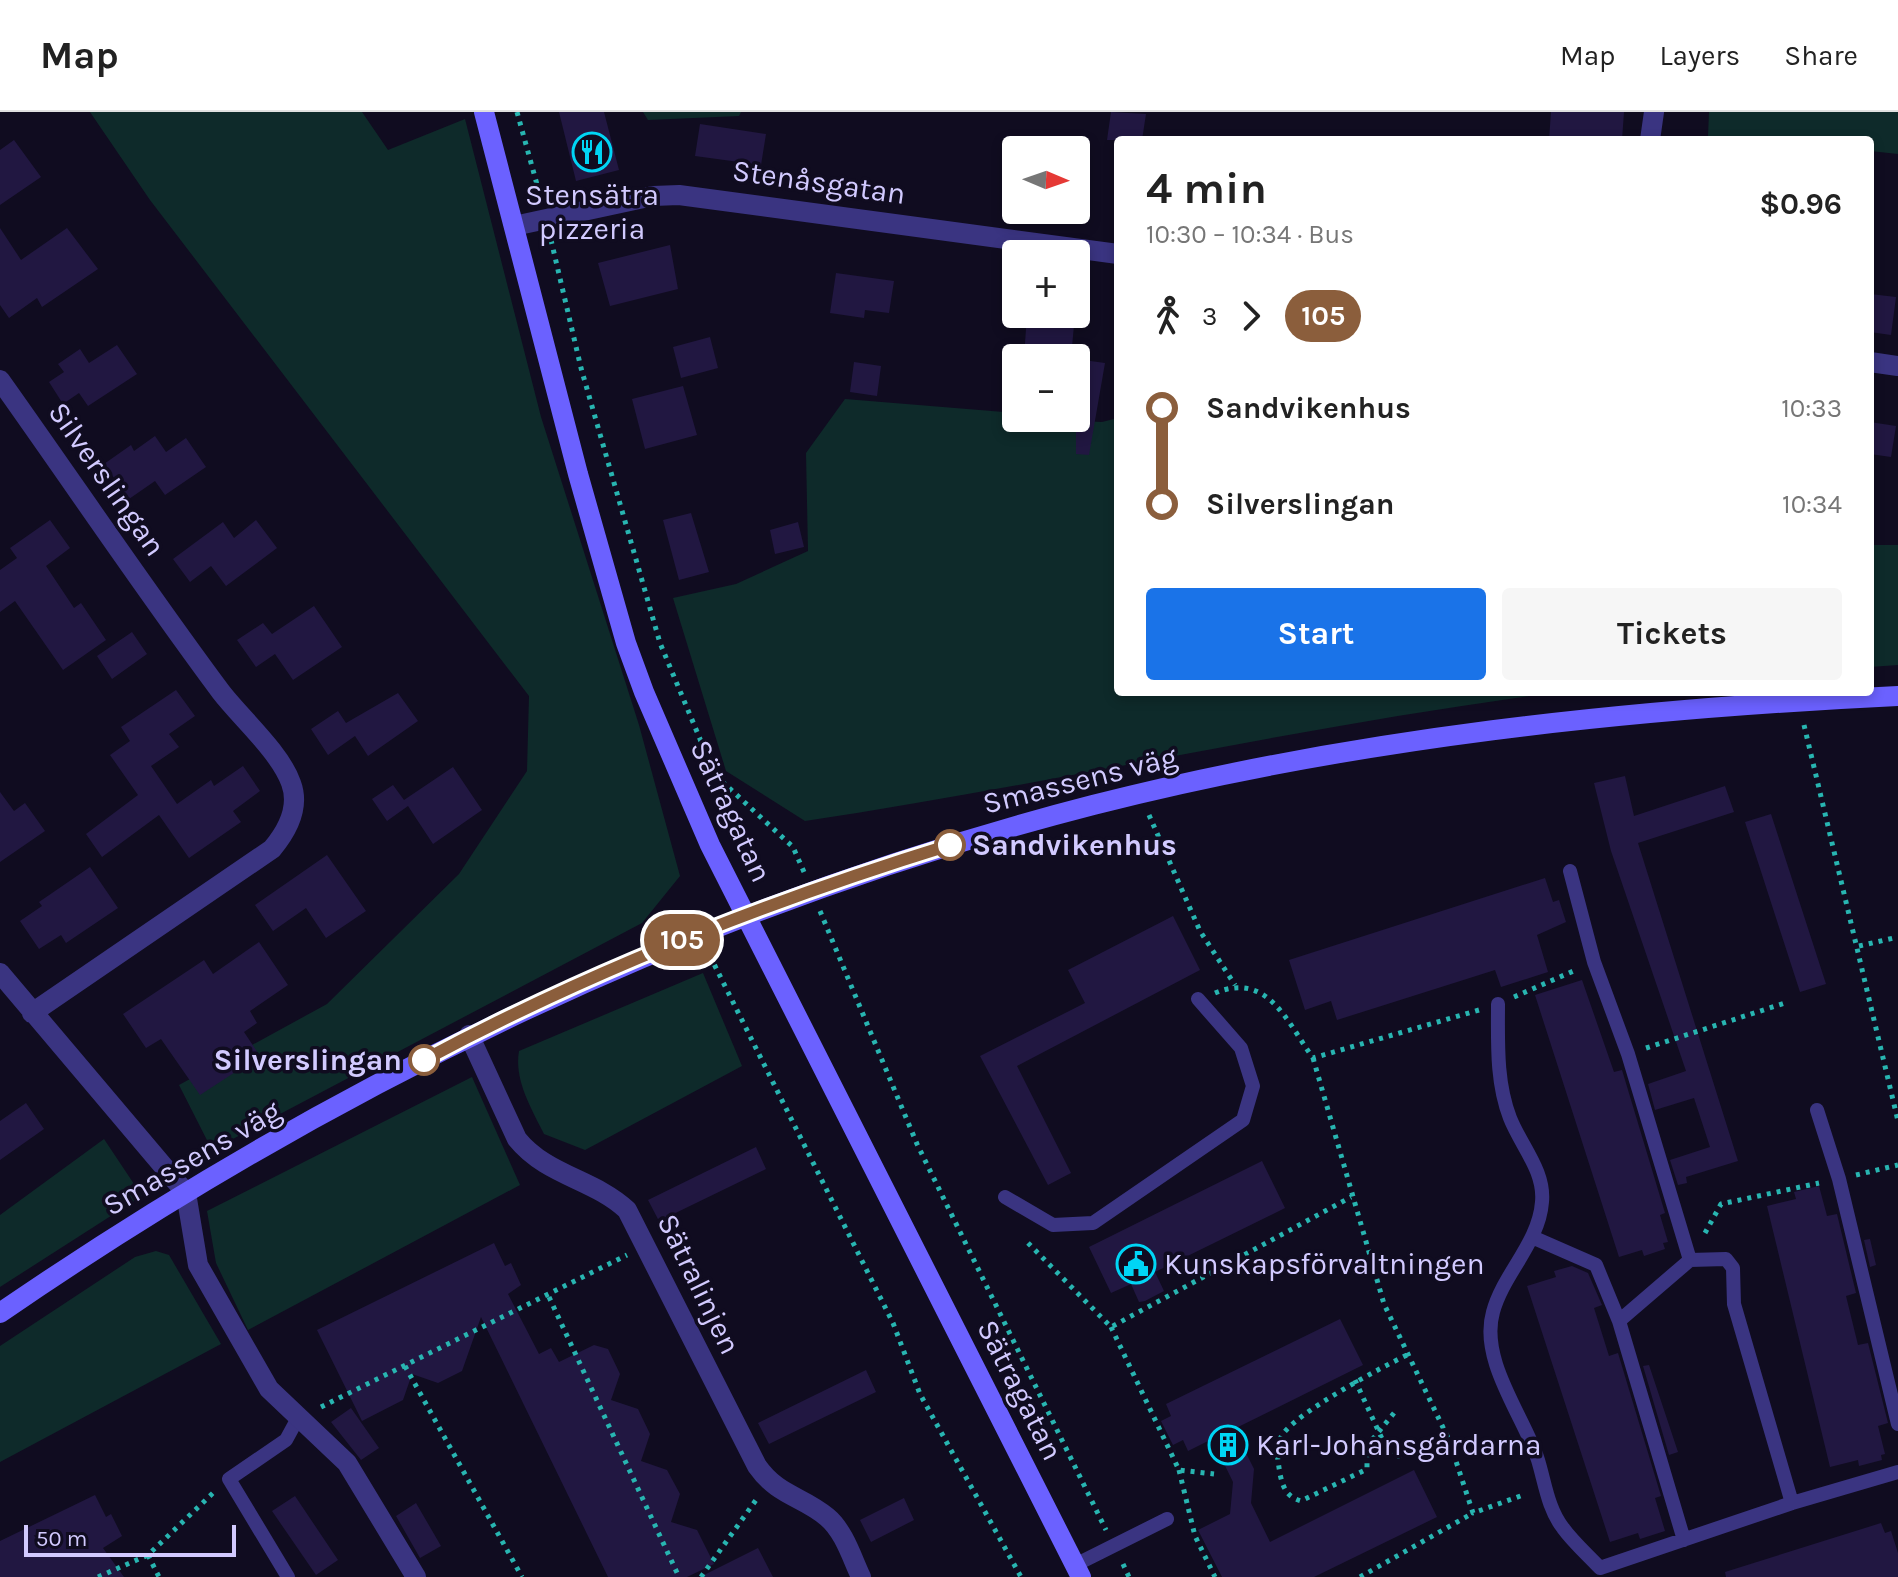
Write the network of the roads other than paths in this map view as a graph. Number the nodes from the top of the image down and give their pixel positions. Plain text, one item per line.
1 (484, 112) edge
2 (1654, 112) edge
3 (1651, 136) edge
4 (514, 226) junction
5 (1114, 253) edge
6 (1874, 363) edge
7 (1898, 366) edge
8 (0, 380) edge
9 (1898, 696) edge
10 (1570, 871) dead end
11 (747, 915) junction
12 (0, 973) edge
13 (1198, 999) road end
14 (1498, 1004) road end
15 (32, 1013) junction
16 (469, 1035) junction
17 (1817, 1110) dead end
18 (186, 1193) junction
19 (1005, 1197) dead end
20 (1532, 1237) junction
21 (1690, 1260) junction
22 (0, 1313) edge
23 (1619, 1321) junction
24 (298, 1418) junction
25 (1898, 1424) edge
26 (1898, 1472) edge
27 (1792, 1503) junction
28 (1167, 1519) dead end
29 (1684, 1540) junction
30 (1078, 1571) edge
31 (288, 1577) edge
32 (416, 1577) edge
33 (861, 1577) edge

1 - 4 street, Sätragatan
2 - 3 street
4 - 5 street, Stenåsgatan
4 - 11 street, Sätragatan
6 - 7 street
8 - 15 street, Silverslingan
9 - 11 street, Smassens väg
10 - 21 lane
11 - 16 street, Smassens väg
11 - 30 street, Sätragatan
12 - 15 street
13 - 19 lane
14 - 20 lane
15 - 18 street
16 - 18 street, Smassens väg
16 - 33 street, Sätralinjen
17 - 25 lane
18 - 22 street, Smassens väg
18 - 24 street
20 - 23 lane
20 - 29 lane
21 - 23 lane
21 - 27 lane
23 - 29 lane
24 - 31 lane
24 - 32 street
26 - 27 lane
27 - 29 lane
28 - 30 lane

